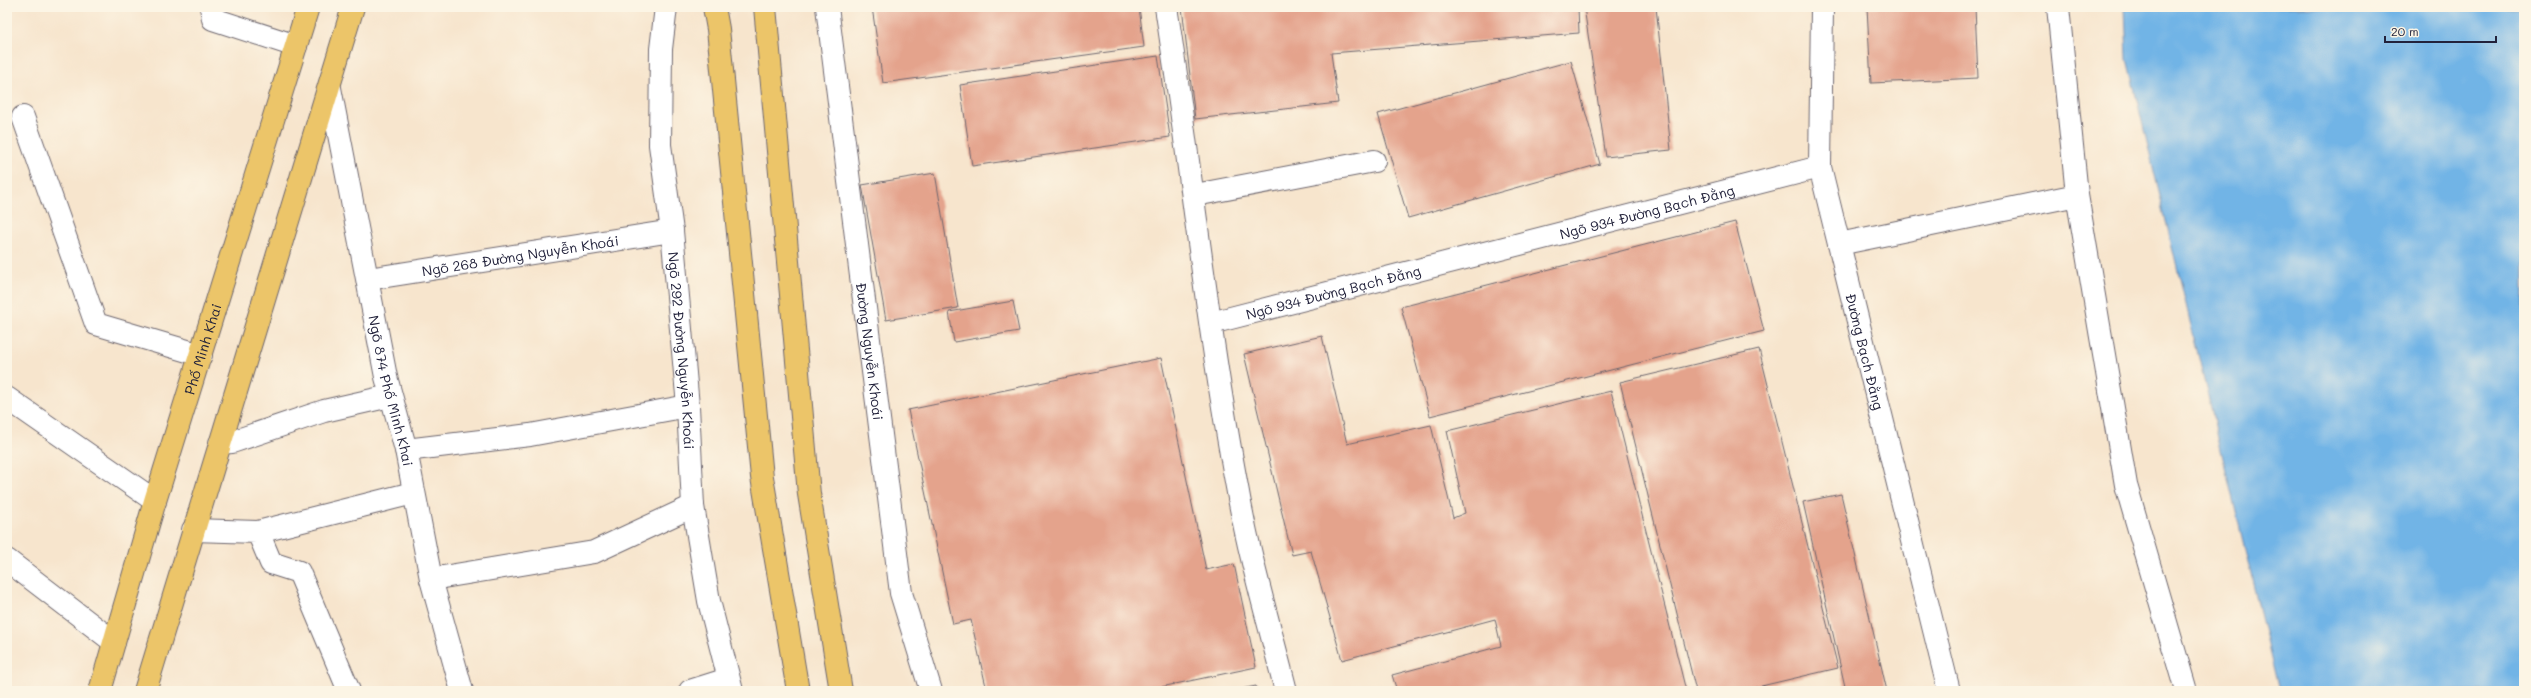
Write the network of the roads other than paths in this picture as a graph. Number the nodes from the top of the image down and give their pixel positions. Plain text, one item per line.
1 (211, 7) edge
2 (308, 7) edge
3 (354, 7) edge
4 (666, 7) edge
5 (714, 7) edge
6 (765, 7) edge
7 (827, 7) edge
8 (1166, 7) edge
9 (1822, 7) edge
10 (2058, 7) edge
11 (296, 46) junction
12 (330, 88) junction
13 (23, 117) dead end
14 (1374, 161) dead end
15 (1820, 167) junction
16 (1195, 195) junction
17 (2077, 195) junction
18 (672, 231) junction
19 (1839, 244) junction
20 (368, 279) junction
21 (1210, 322) junction
22 (201, 355) junction
23 (390, 396) junction
24 (7, 398) edge
25 (688, 406) junction
26 (220, 443) junction
27 (406, 450) junction
28 (413, 493) junction
29 (155, 501) junction
30 (692, 506) junction
31 (193, 530) junction
32 (258, 532) junction
33 (7, 560) edge
34 (431, 579) junction
35 (114, 642) junction
36 (730, 685) edge
37 (100, 691) edge
38 (145, 691) edge
39 (349, 691) edge
40 (462, 691) edge
41 (690, 691) edge
42 (798, 691) edge
43 (841, 691) edge
44 (931, 691) edge
45 (1286, 691) edge
46 (1949, 691) edge
47 (2186, 691) edge

1 - 11 street
2 - 11 main road, Phố Minh Khai
3 - 12 main road
4 - 18 street, Ngõ 292 Đường Nguyễn Khoái
5 - 42 main road
6 - 43 main road
7 - 44 street, Đường Nguyễn Khoái
8 - 16 street
9 - 15 street, Đường Bạch Đằng
10 - 17 street
11 - 22 main road, Phố Minh Khai
12 - 20 street, Ngõ 874 Phố Minh Khai
12 - 26 main road
13 - 22 street
14 - 16 street
15 - 19 street, Đường Bạch Đằng
15 - 21 street, Ngõ 934 Đường Bạch Đằng
16 - 21 street
17 - 19 street
17 - 47 street
18 - 20 street, Ngõ 268 Đường Nguyễn Khoái
18 - 25 street, Ngõ 292 Đường Nguyễn Khoái
19 - 46 street, Đường Bạch Đằng
20 - 23 street, Ngõ 874 Phố Minh Khai
21 - 45 street
22 - 29 main road, Phố Minh Khai
23 - 26 street
23 - 27 street, Ngõ 874 Phố Minh Khai
24 - 29 street
25 - 27 street
25 - 30 street, Ngõ 292 Đường Nguyễn Khoái
26 - 31 main road
27 - 28 street, Ngõ 874 Phố Minh Khai
28 - 32 street
28 - 34 street, Ngõ 874 Phố Minh Khai
29 - 35 main road, Phố Minh Khai
30 - 34 street
30 - 36 street, Ngõ 292 Đường Nguyễn Khoái
31 - 32 street
31 - 38 main road
32 - 39 street
33 - 35 street
34 - 40 street, Ngõ 874 Phố Minh Khai
35 - 37 main road, Phố Minh Khai
36 - 41 street

